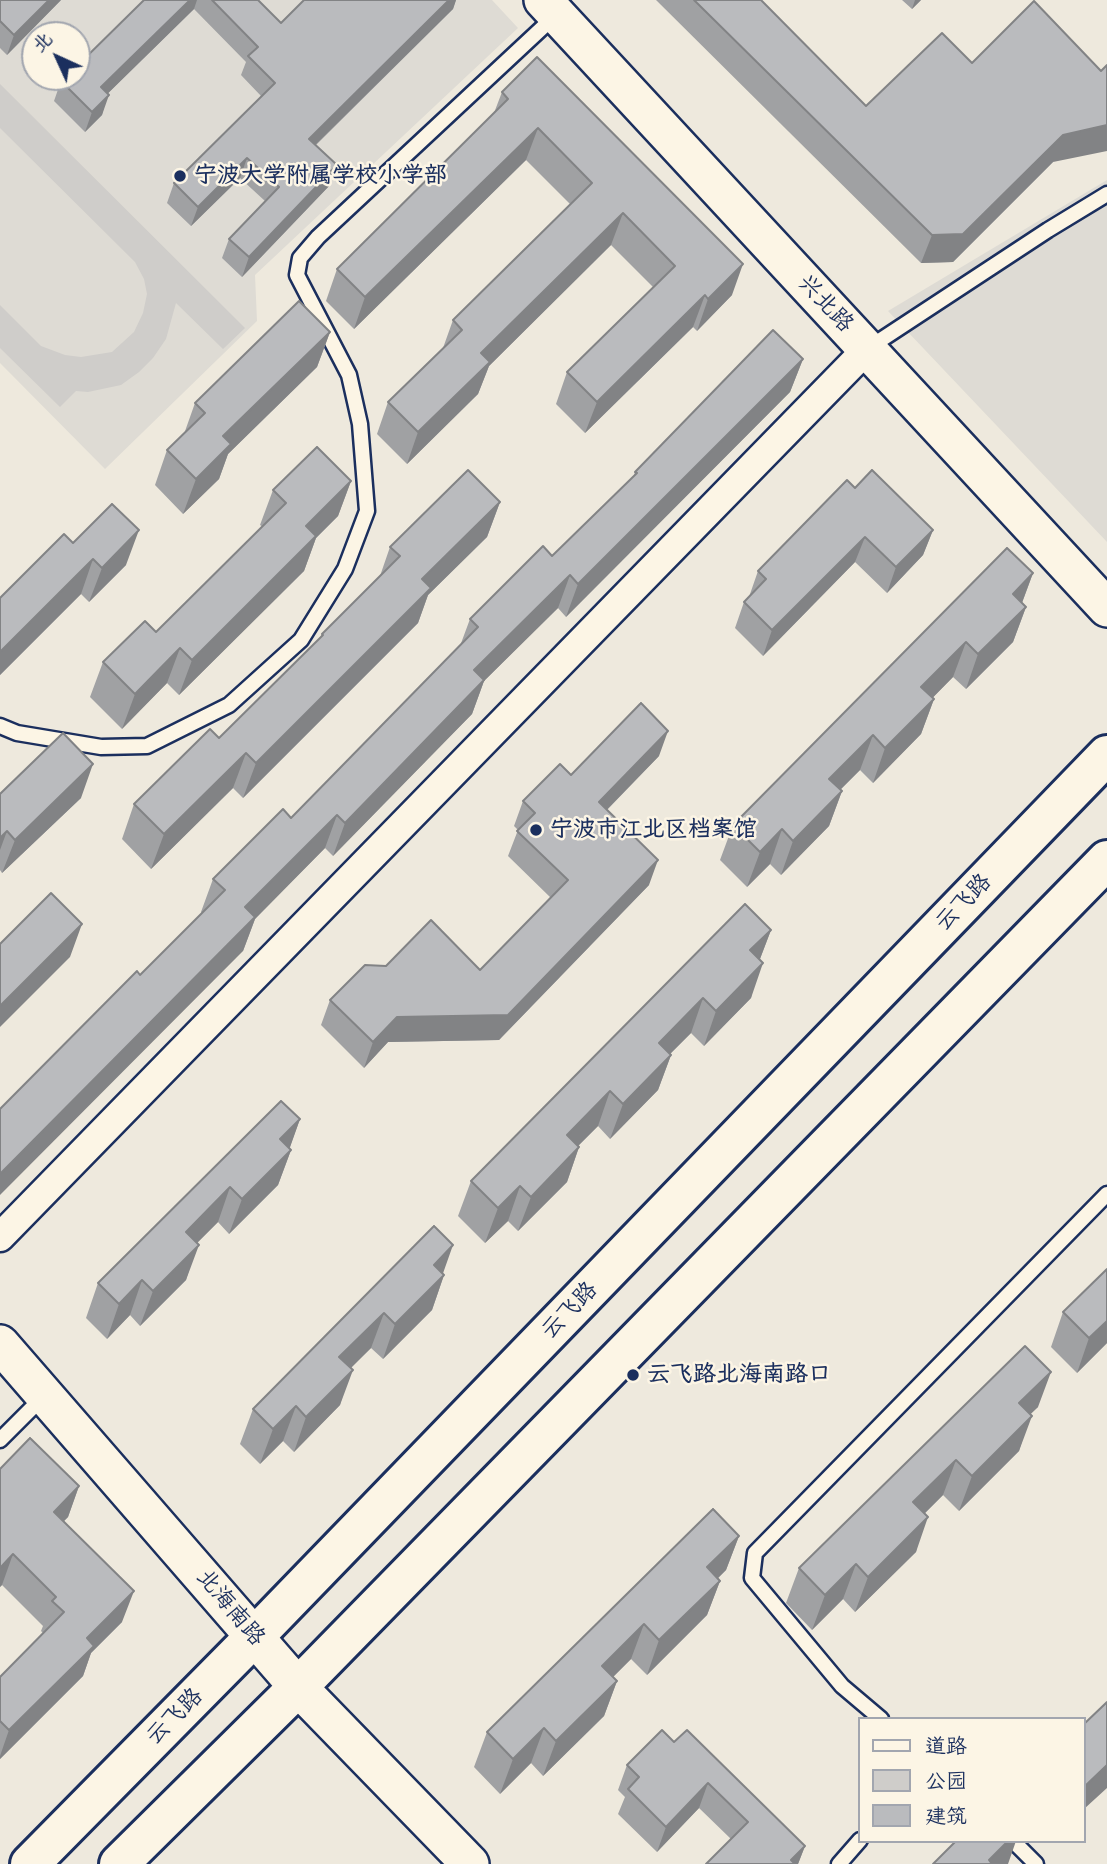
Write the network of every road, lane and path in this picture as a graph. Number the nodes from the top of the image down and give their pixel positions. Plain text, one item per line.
1 (550, 7) edge
2 (1107, 194) edge
3 (867, 349) junction
4 (1107, 608) edge
5 (0, 726) edge
6 (1107, 755) edge
7 (1107, 860) edge
8 (1107, 1194) edge
9 (0, 1237) edge
10 (0, 1344) edge
11 (45, 1395) junction
12 (0, 1440) edge
13 (255, 1636) junction
14 (298, 1687) junction
15 (879, 1717) edge
16 (858, 1842) edge
17 (1015, 1843) edge
18 (30, 1864) edge
19 (120, 1864) edge
20 (470, 1864) edge
21 (839, 1864) edge
22 (1036, 1864) edge

1 - 3 street, 兴北路
1 - 5 lane
2 - 3 lane
3 - 4 street, 兴北路
3 - 9 street
6 - 13 main road, 云飞路
7 - 14 main road
8 - 15 lane
10 - 11 street, 北海南路
11 - 12 lane
11 - 13 street, 北海南路
13 - 14 street, 北海南路
13 - 18 main road, 云飞路
14 - 19 main road
14 - 20 street, 北海南路
16 - 21 lane
17 - 22 lane

